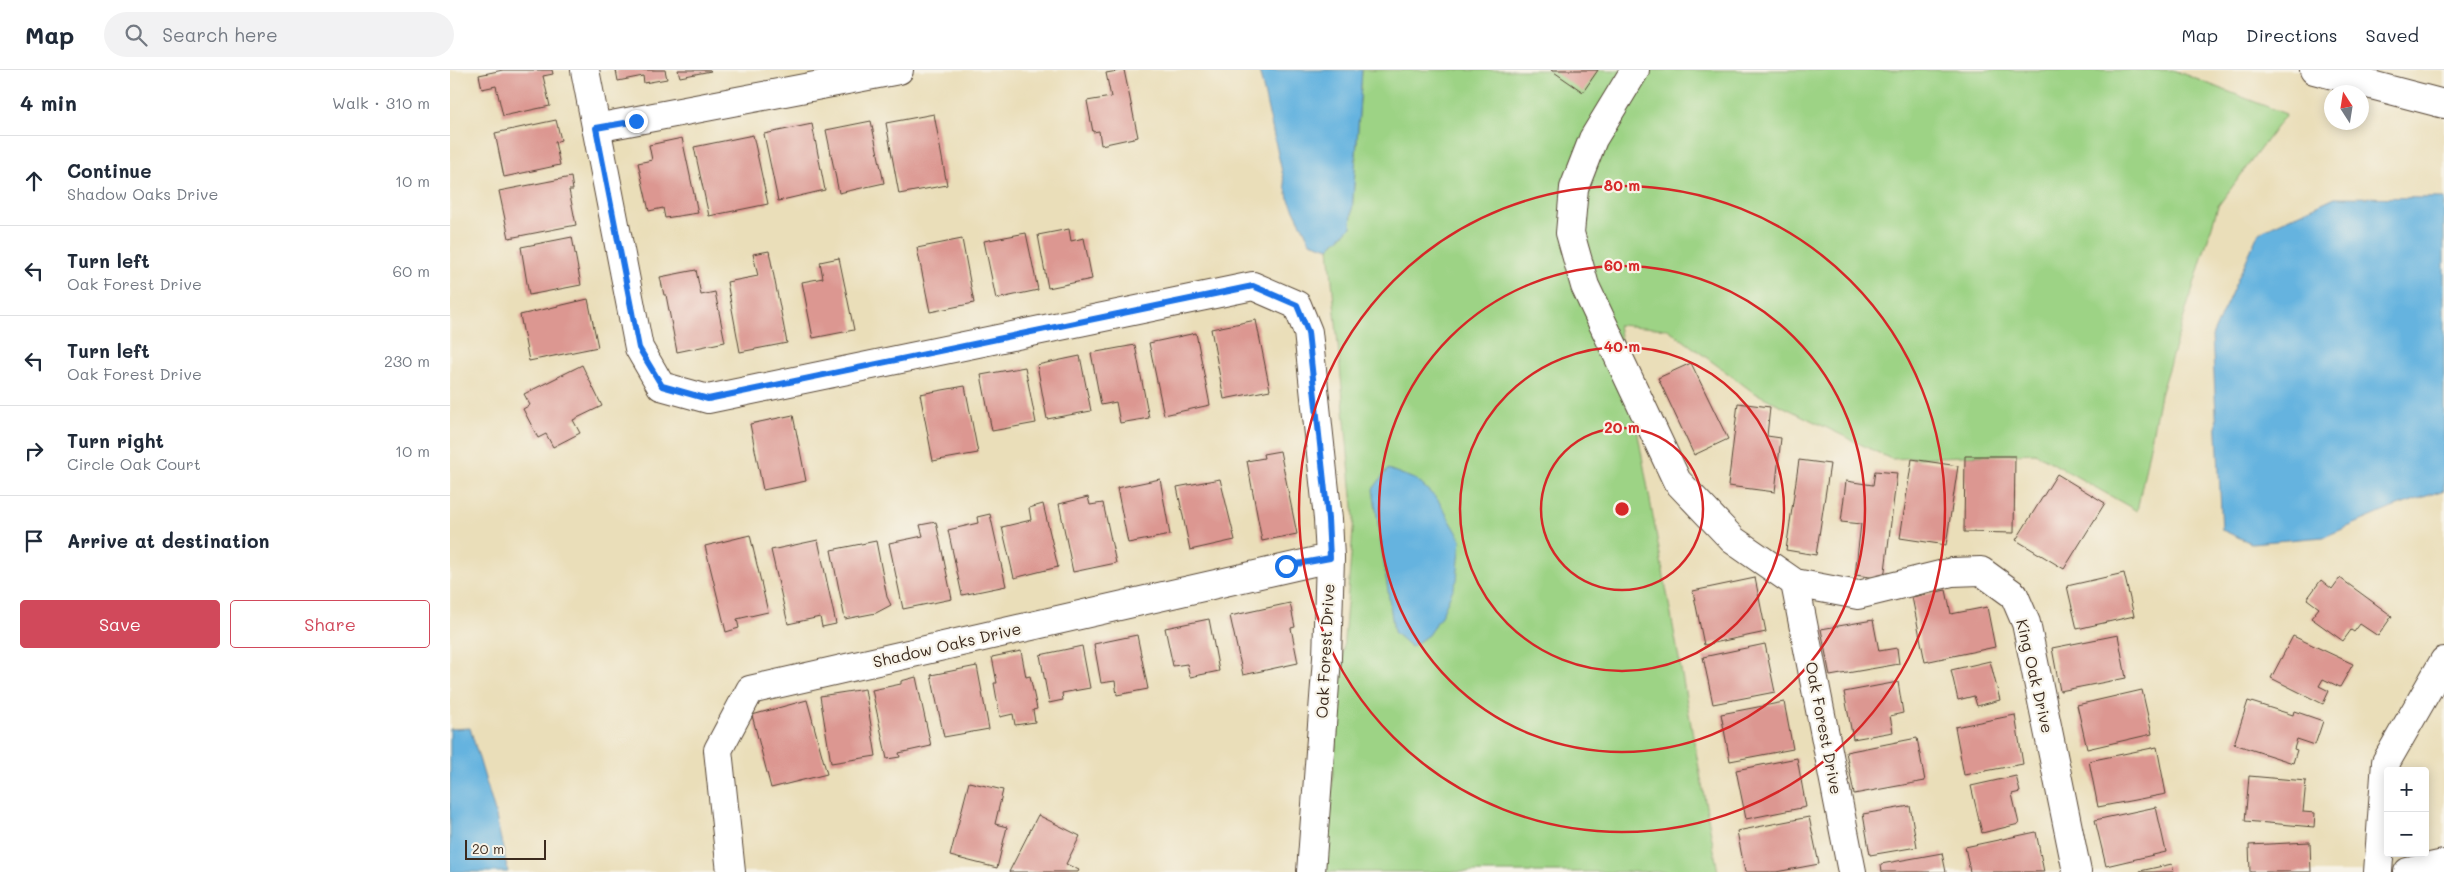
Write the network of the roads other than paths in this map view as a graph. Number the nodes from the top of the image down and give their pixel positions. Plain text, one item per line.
1 (585, 70) edge
2 (899, 70) edge
3 (1635, 70) edge
4 (2314, 70) edge
5 (2444, 104) edge
6 (596, 128) junction
7 (1330, 558) junction
8 (1795, 584) junction
9 (2444, 662) edge
10 (2444, 864) edge
11 (732, 872) edge
12 (1311, 872) edge
13 (1852, 872) edge
14 (2077, 872) edge
15 (2378, 872) edge
16 (2408, 872) edge

1 - 6 street, Oak Forest Drive
2 - 6 street
3 - 8 street, King Oak Drive
4 - 5 street
6 - 7 street, Oak Forest Drive
7 - 11 street, Shadow Oaks Drive
7 - 12 street, Oak Forest Drive
8 - 13 street, Oak Forest Drive
8 - 14 street, King Oak Drive
9 - 15 street
10 - 16 street

